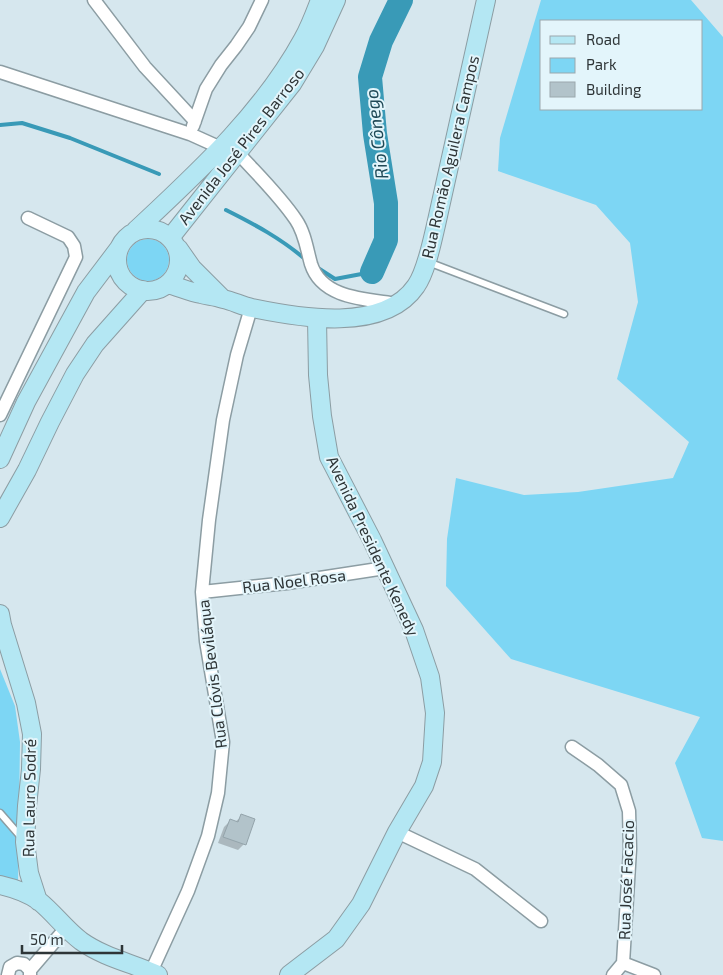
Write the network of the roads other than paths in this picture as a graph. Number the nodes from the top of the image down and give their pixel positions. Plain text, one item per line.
1 (94, 0) edge
2 (262, 0) edge
3 (320, 0) edge
4 (336, 0) edge
5 (486, 0) edge
6 (0, 72) edge
7 (195, 121) junction
8 (190, 134) junction
9 (230, 151) junction
10 (28, 218) dead end
11 (135, 231) junction
12 (174, 242) junction
13 (120, 246) junction
14 (426, 261) junction
15 (168, 284) junction
16 (144, 290) junction
17 (222, 298) junction
18 (399, 304) junction
19 (251, 308) junction
20 (564, 314) dead end
21 (317, 319) junction
22 (0, 415) edge
23 (0, 459) edge
24 (0, 518) edge
25 (385, 568) junction
26 (202, 592) junction
27 (0, 614) edge
28 (7, 662) edge
29 (572, 747) dead end
30 (0, 812) edge
31 (397, 832) junction
32 (25, 842) junction
33 (0, 884) edge
34 (38, 901) junction
35 (541, 920) dead end
36 (66, 928) junction
37 (623, 963) junction
38 (30, 973) edge
39 (154, 973) edge
40 (298, 973) edge
41 (8, 975) edge
42 (613, 975) edge
43 (654, 975) edge

1 - 7 street
2 - 7 street
3 - 9 street, Avenida José Pires Barroso
4 - 9 street, Avenida José Pires Barroso
5 - 14 street, Rua Romão Aguilera Campos
6 - 8 street
7 - 8 street
8 - 9 street
9 - 11 street, Avenida José Pires Barroso
9 - 12 street, Avenida José Pires Barroso
9 - 18 street
10 - 22 street
11 - 12 street
11 - 13 street
12 - 15 street
12 - 17 street
13 - 16 street
13 - 23 street
14 - 18 street, Rua Romão Aguilera Campos
14 - 20 lane
15 - 16 street
15 - 17 street, Rua Romão Aguilera Campos
16 - 24 street
17 - 19 street, Rua Romão Aguilera Campos
18 - 21 street, Rua Romão Aguilera Campos
19 - 21 street, Rua Romão Aguilera Campos
19 - 26 street, Rua Clóvis Beviláqua
21 - 25 street, Avenida Presidente Kenedy
25 - 26 street, Rua Noel Rosa
25 - 31 street, Avenida Presidente Kenedy
26 - 39 street, Rua Clóvis Beviláqua
27 - 28 street, Rua Lauro Sodré
28 - 32 street, Rua Lauro Sodré
29 - 37 street, Rua José Facacio
30 - 32 lane
31 - 35 street
31 - 40 street, Avenida Presidente Kenedy
32 - 34 street, Rua Lauro Sodré
33 - 34 street
34 - 36 street
36 - 38 street
36 - 39 street
37 - 42 street, Rua José Facacio
37 - 43 street
38 - 41 street

